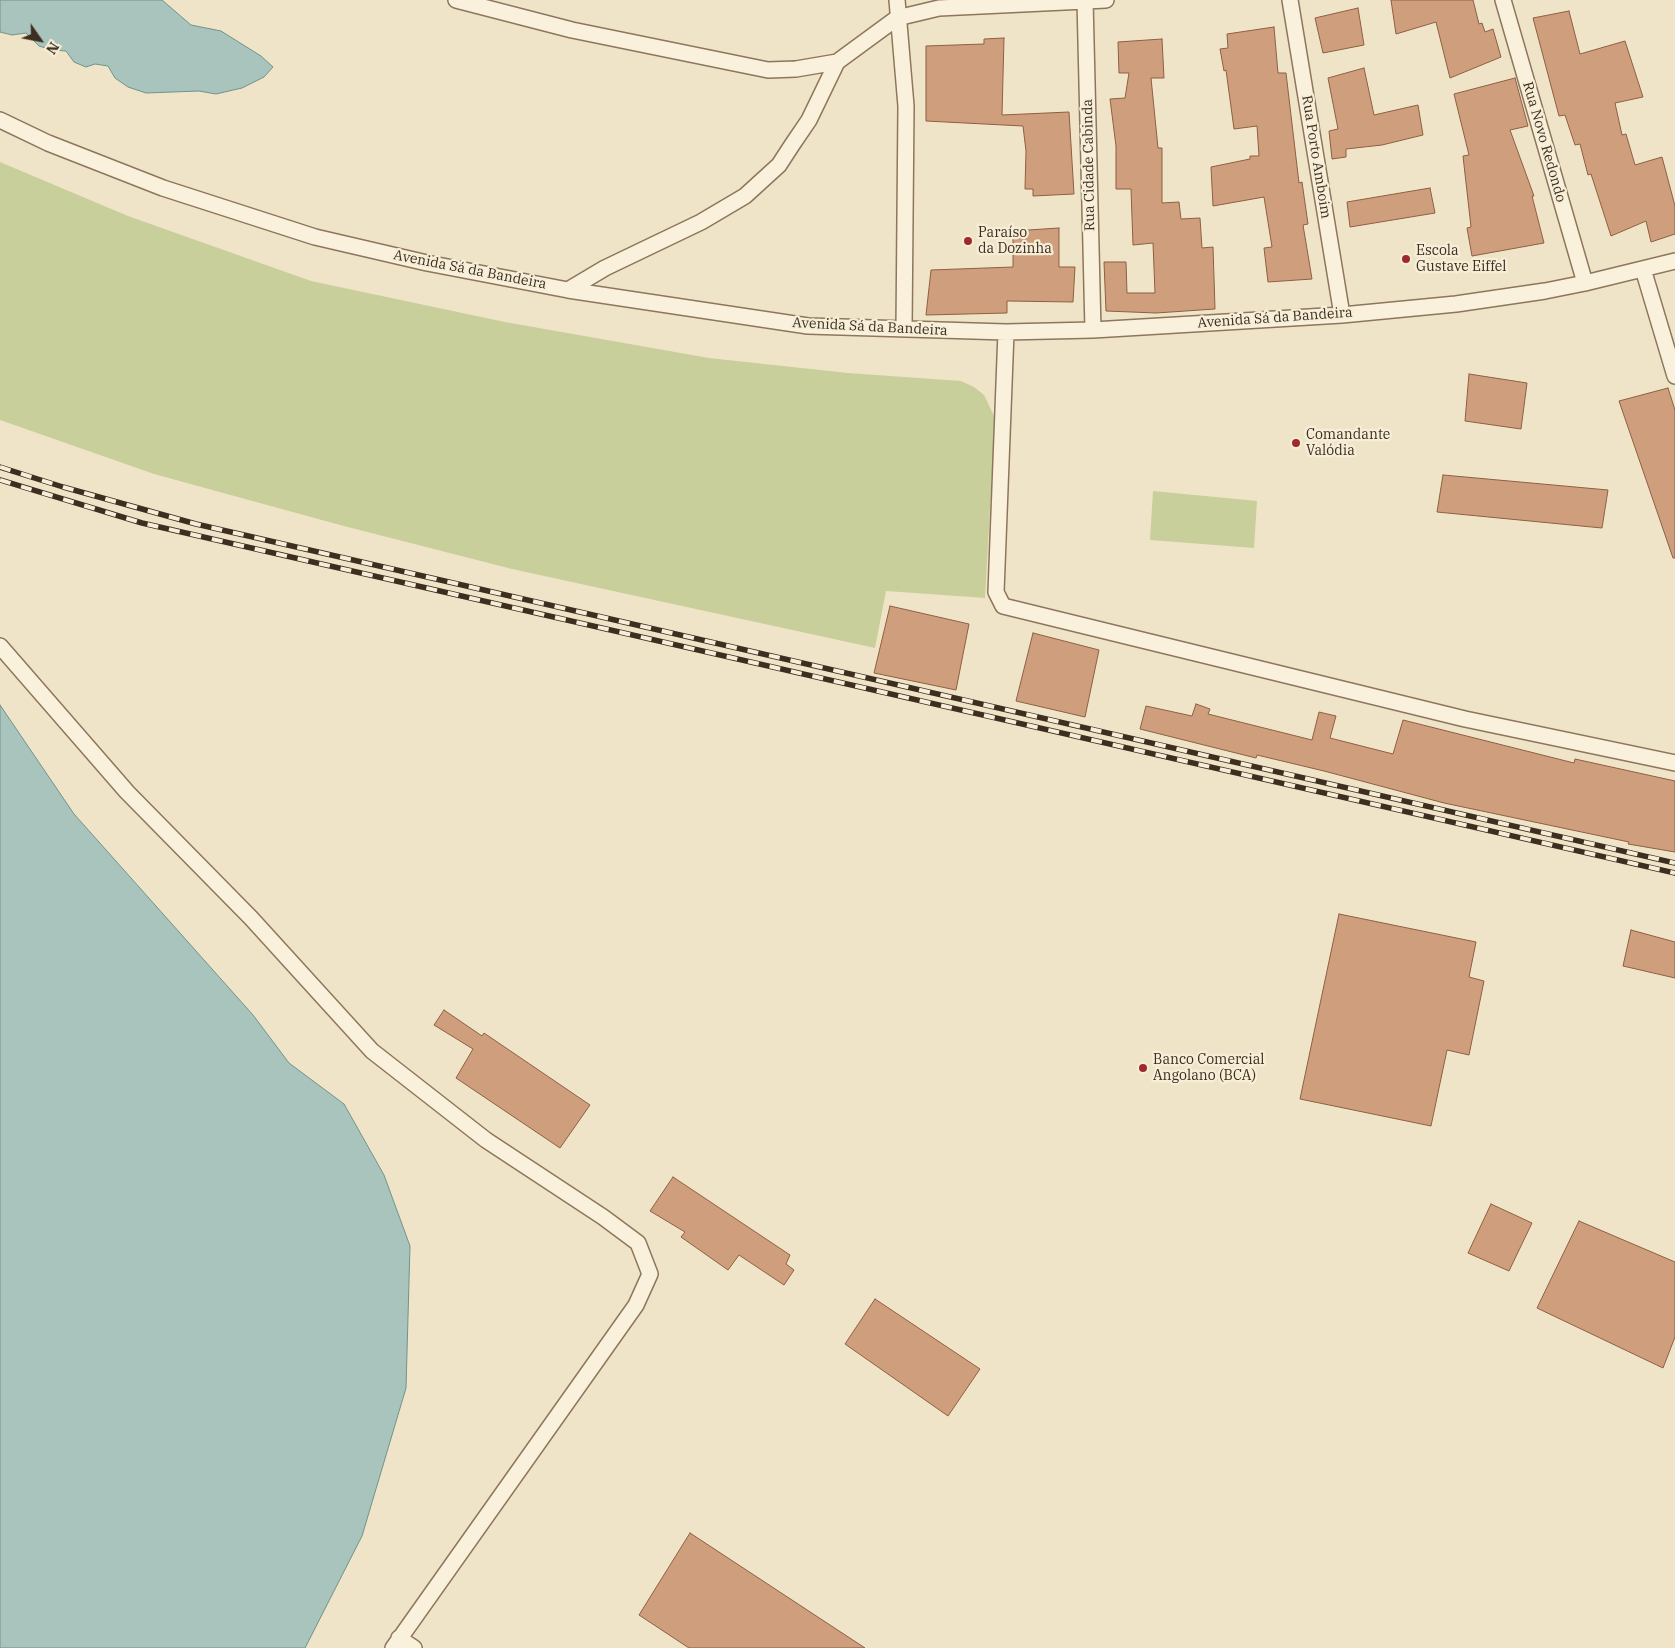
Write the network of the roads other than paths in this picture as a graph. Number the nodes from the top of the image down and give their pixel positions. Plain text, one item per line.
1 (456, 0) edge
2 (897, 0) edge
3 (1106, 0) edge
4 (1290, 0) edge
5 (1503, 0) edge
6 (1085, 1) edge
7 (897, 18) junction
8 (836, 62) junction
9 (0, 120) edge
10 (1675, 261) edge
11 (1642, 269) junction
12 (1585, 284) junction
13 (568, 290) junction
14 (1342, 315) junction
15 (904, 329) junction
16 (1093, 330) junction
17 (1006, 332) junction
18 (1675, 376) edge
19 (0, 646) edge
20 (1675, 763) edge
21 (396, 1643) edge
22 (414, 1648) edge

1 - 8 street
2 - 7 street
3 - 6 street
4 - 14 street, Rua Porto Amboim
5 - 12 street, Rua Novo Redondo
6 - 7 street
6 - 16 street, Rua Cidade Cabinda
7 - 8 street
7 - 15 street
8 - 13 street
9 - 13 street, Avenida Sá da Bandeira
10 - 11 street, Avenida Sá da Bandeira
11 - 12 street, Avenida Sá da Bandeira
11 - 18 street
12 - 14 street, Avenida Sá da Bandeira
13 - 15 street, Avenida Sá da Bandeira
14 - 16 street, Avenida Sá da Bandeira
15 - 17 street, Avenida Sá da Bandeira
16 - 17 street, Avenida Sá da Bandeira
17 - 20 street
19 - 21 street
21 - 22 street

